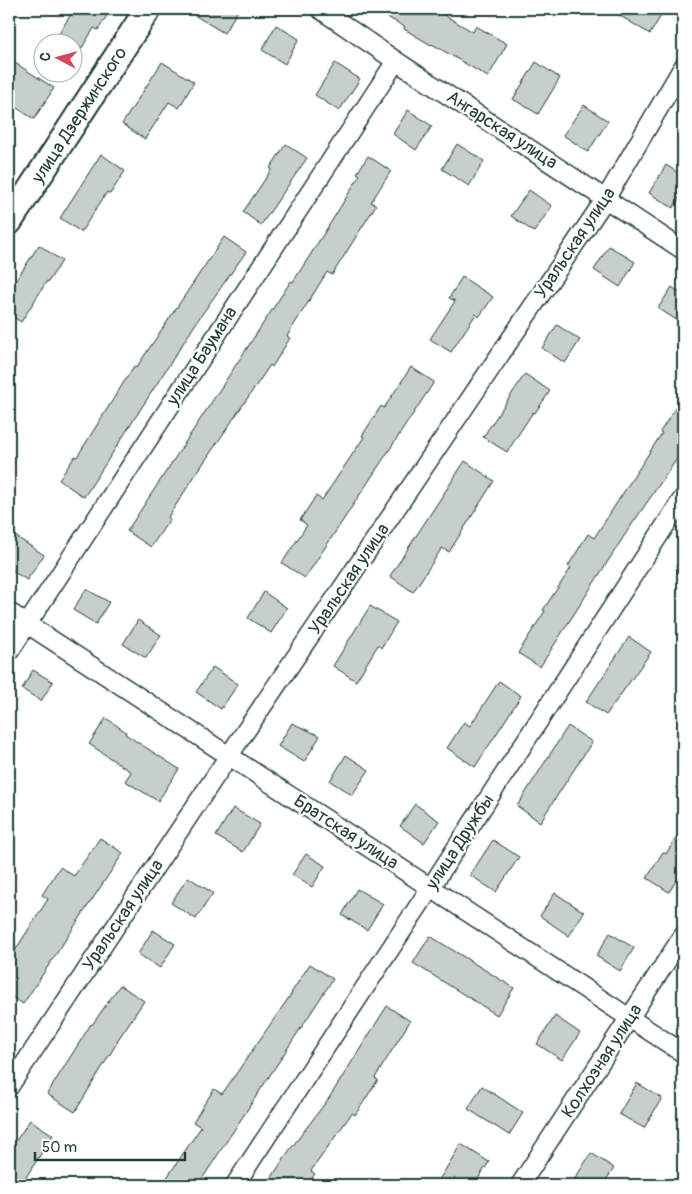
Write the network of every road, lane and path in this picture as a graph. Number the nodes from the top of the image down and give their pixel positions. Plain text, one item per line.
1 (148, 9) edge
2 (320, 9) edge
3 (396, 61) junction
4 (683, 67) edge
5 (606, 198) junction
6 (9, 222) edge
7 (683, 250) edge
8 (683, 498) edge
9 (9, 612) edge
10 (27, 624) junction
11 (9, 652) edge
12 (228, 757) junction
13 (431, 887) junction
14 (683, 936) edge
15 (630, 1018) junction
16 (683, 1053) edge
17 (9, 1087) edge
18 (235, 1185) edge
19 (520, 1185) edge

1 - 6 street, улица Дзержинского
2 - 3 street, Ангарская улица
3 - 5 street, Ангарская улица
3 - 10 street, улица Баумана
4 - 5 street, Уральская улица
5 - 7 street, Ангарская улица
5 - 12 street, Уральская улица
8 - 13 street, улица Дружбы
9 - 10 street, Братская улица
10 - 11 street, улица Баумана
10 - 12 street, Братская улица
12 - 13 street, Братская улица
12 - 17 street, Уральская улица
13 - 15 street, Братская улица
13 - 18 street, улица Дружбы
14 - 15 street, Колхозная улица
15 - 16 street, Братская улица
15 - 19 street, Колхозная улица

